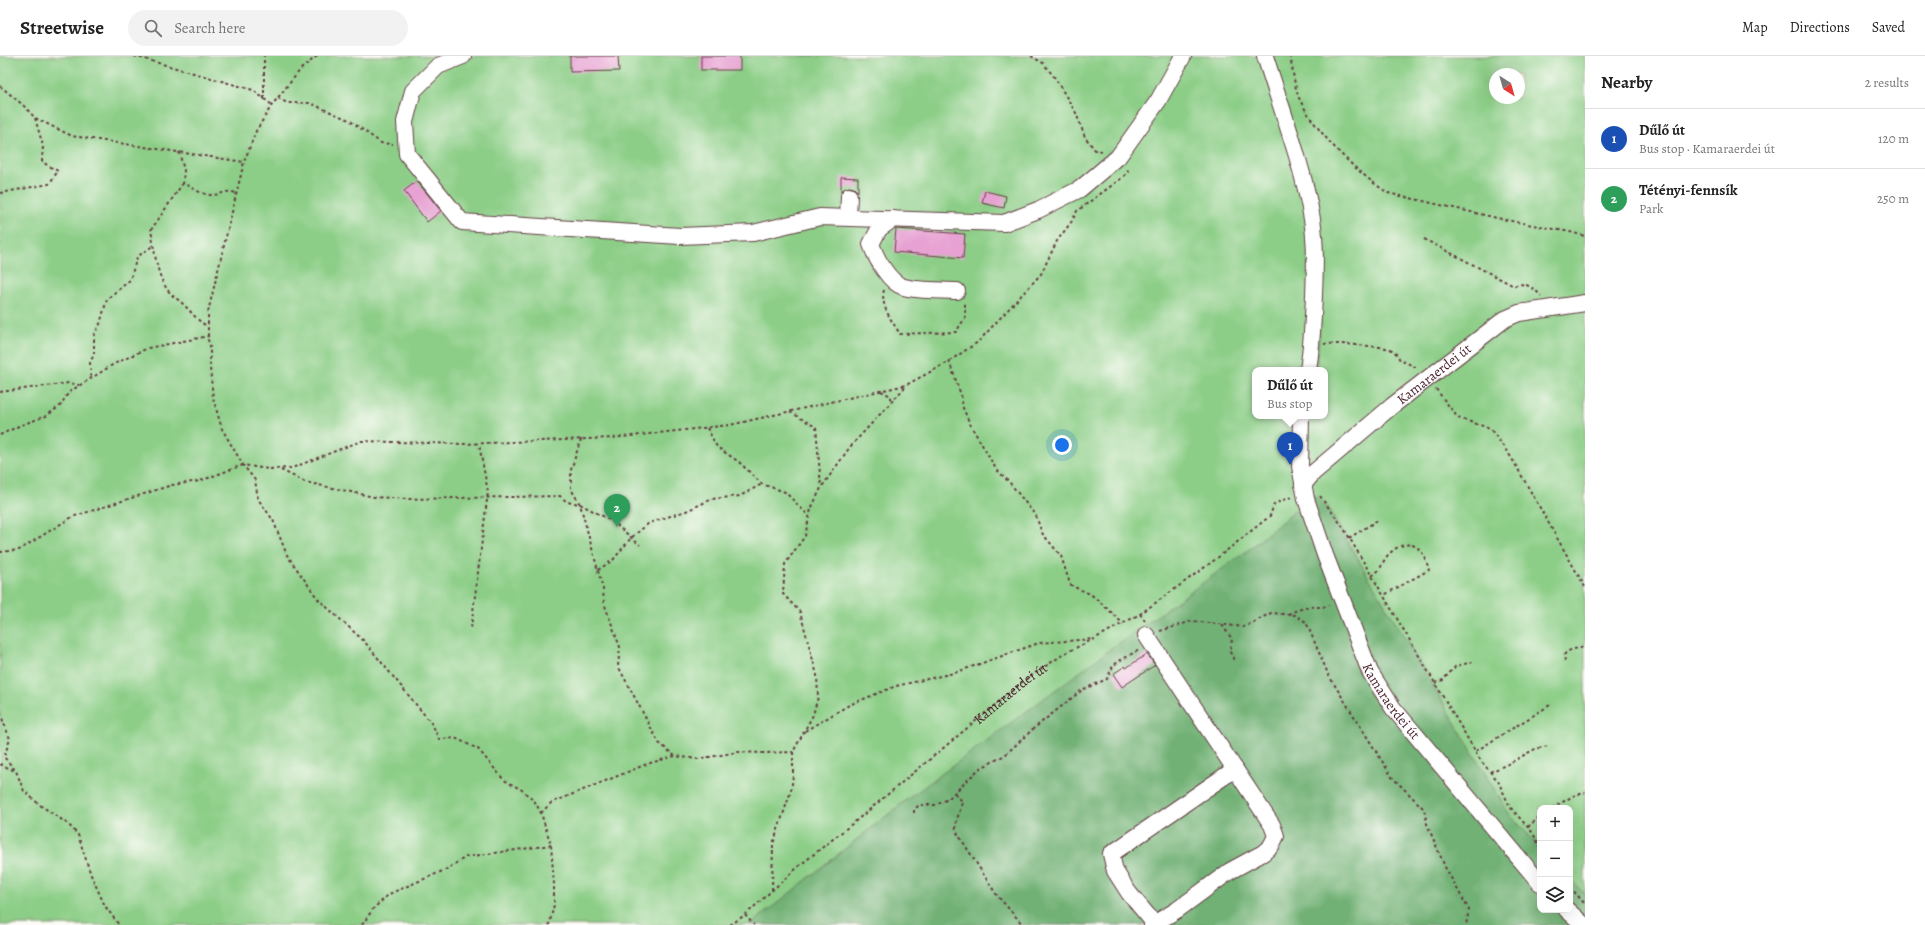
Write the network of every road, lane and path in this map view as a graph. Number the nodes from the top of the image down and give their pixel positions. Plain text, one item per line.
1 (134, 56) edge
2 (264, 56) edge
3 (317, 56) edge
4 (463, 56) edge
5 (1031, 56) edge
6 (1183, 56) edge
7 (1265, 56) edge
8 (1290, 56) edge
9 (0, 86) edge
10 (278, 98) junction
11 (264, 99) junction
12 (272, 105) junction
13 (35, 118) junction
14 (406, 145) junction
15 (179, 152) junction
16 (1118, 157) junction
17 (244, 162) junction
18 (183, 182) junction
19 (0, 193) edge
20 (237, 193) junction
21 (849, 196) dead end
22 (848, 217) junction
23 (893, 219) junction
24 (1585, 236) edge
25 (1424, 239) dead end
26 (154, 245) junction
27 (887, 274) junction
28 (957, 291) joint
29 (1585, 303) edge
30 (1543, 309) junction
31 (207, 326) junction
32 (209, 336) junction
33 (1312, 346) junction
34 (949, 361) junction
35 (1308, 367) edge
36 (91, 377) junction
37 (1428, 378) junction
38 (79, 385) junction
39 (906, 386) junction
40 (880, 391) junction
41 (0, 392) edge
42 (891, 404) junction
43 (789, 412) junction
44 (1302, 419) edge
45 (707, 428) junction
46 (0, 435) edge
47 (581, 440) junction
48 (480, 444) junction
49 (243, 465) junction
50 (281, 470) junction
51 (762, 484) junction
52 (1303, 485) junction
53 (821, 488) junction
54 (1319, 493) dead end
55 (487, 497) junction
56 (580, 504) junction
57 (809, 516) junction
58 (1378, 520) dead end
59 (631, 538) junction
60 (1349, 538) junction
61 (640, 545) dead end
62 (0, 552) edge
63 (598, 570) junction
64 (1372, 576) junction
65 (1585, 587) edge
66 (1383, 596) junction
67 (1330, 604) dead end
68 (1287, 614) junction
69 (1123, 624) junction
70 (1222, 625) junction
71 (471, 628) dead end
72 (1151, 635) junction
73 (1094, 639) junction
74 (1585, 644) edge
75 (1234, 660) dead end
76 (1565, 661) dead end
77 (1473, 662) dead end
78 (1436, 683) junction
79 (1550, 705) dead end
80 (0, 713) edge
81 (804, 732) junction
82 (1548, 746) dead end
83 (793, 752) junction
84 (1476, 752) junction
85 (675, 756) junction
86 (0, 764) edge
87 (1235, 769) junction
88 (16, 771) junction
89 (1490, 772) junction
90 (1585, 793) edge
91 (955, 794) junction
92 (1557, 805) edge
93 (541, 813) junction
94 (914, 814) dead end
95 (1537, 819) edge
96 (1527, 827) junction
97 (1537, 842) edge
98 (552, 845) junction
99 (1537, 879) edge
100 (772, 890) junction
101 (1573, 891) edge
102 (1585, 904) edge
103 (1570, 913) edge
104 (745, 915) junction
105 (1152, 924) edge
106 (119, 925) edge
107 (362, 925) edge
108 (549, 925) edge
109 (730, 925) edge
110 (754, 925) edge
111 (1023, 925) edge
112 (1466, 925) edge
113 (1584, 925) edge

1 - 11 path
2 - 11 path
3 - 10 path
4 - 14 street
5 - 16 path
6 - 16 street
7 - 33 street
8 - 24 path
9 - 13 path
10 - 12 path
10 - 14 path
11 - 12 path
12 - 17 path
13 - 15 path
13 - 19 path
14 - 22 street
15 - 17 path
15 - 18 path
16 - 23 street
16 - 34 path
17 - 20 path
18 - 20 path
18 - 26 path
20 - 31 path
21 - 22 street
22 - 23 street
23 - 27 street
25 - 30 path
26 - 31 path
26 - 36 path
27 - 28 street
27 - 28 path
29 - 30 street, Kamaraerdei út
30 - 37 street, Kamaraerdei út
31 - 32 path
32 - 36 path
32 - 49 path
33 - 35 street
33 - 37 path
34 - 39 path
34 - 69 path
36 - 38 path
37 - 52 street, Kamaraerdei út
37 - 65 path
38 - 41 path
38 - 46 path
39 - 40 path
39 - 42 path
40 - 42 path
40 - 43 path
42 - 53 path
43 - 45 path
43 - 53 path
44 - 52 street, Kamaraerdei út
45 - 47 path
45 - 51 path
47 - 48 path
47 - 56 path
48 - 50 path
48 - 55 path
49 - 50 path
49 - 62 path
49 - 93 path
50 - 55 path
51 - 57 path
51 - 59 path
52 - 69 path, Kamaraerdei út
52 - 99 street, Kamaraerdei út
53 - 57 path
54 - 60 path
55 - 56 path
55 - 71 path
56 - 59 path
56 - 63 path
57 - 81 path
58 - 60 path
59 - 61 path
59 - 63 path
60 - 64 path
63 - 85 path
64 - 66 path
64 - 66 path
66 - 78 path
67 - 68 path
68 - 70 path
68 - 112 path
69 - 73 path, Kamaraerdei út
70 - 72 path
70 - 75 path
72 - 87 street
72 - 91 path
73 - 81 path
73 - 100 path, Kamaraerdei út
74 - 76 path
77 - 78 path
78 - 84 path
79 - 84 path
80 - 88 path
81 - 83 path
82 - 89 path
83 - 85 path
83 - 100 path
84 - 89 path
85 - 93 path
86 - 88 path
87 - 105 street
87 - 105 street
88 - 106 path
89 - 96 path
90 - 92 path
91 - 94 path
91 - 111 path
93 - 98 path
95 - 96 path
96 - 97 path
98 - 107 path
98 - 108 path
100 - 104 path, Kamaraerdei út
101 - 102 path
103 - 113 street
104 - 109 path, Kamaraerdei út
104 - 110 path

